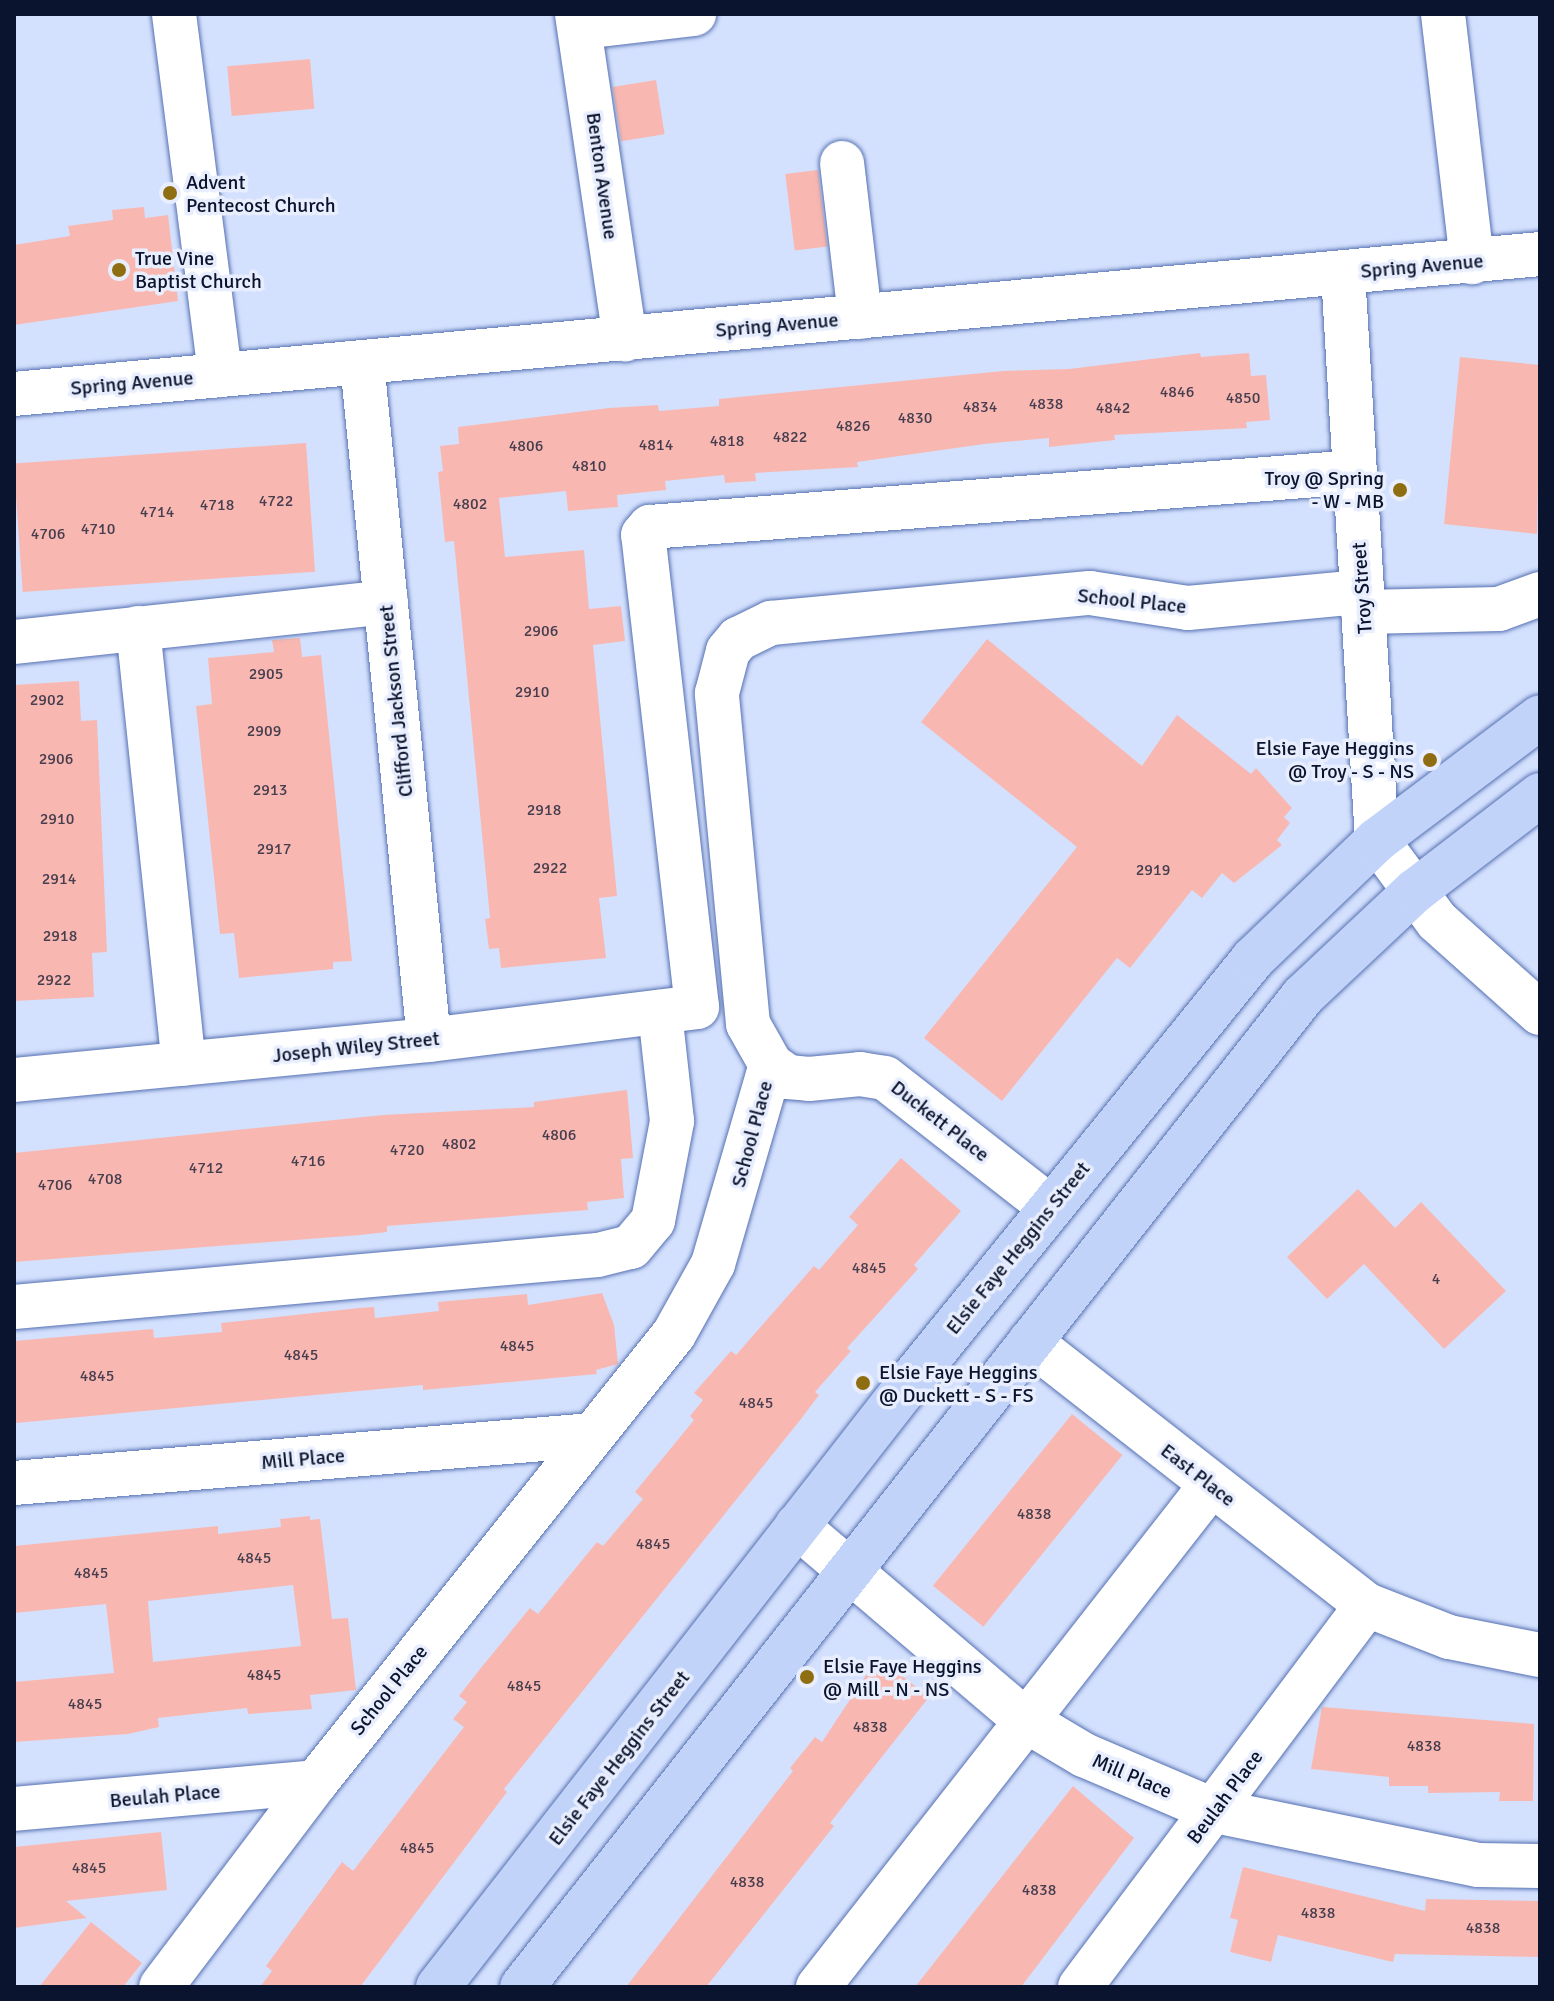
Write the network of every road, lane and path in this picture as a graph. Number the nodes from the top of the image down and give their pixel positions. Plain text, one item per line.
1 (174, 14) edge
2 (694, 14) edge
3 (1443, 14) edge
4 (579, 21) edge
5 (842, 163) dead end
6 (1540, 254) edge
7 (1472, 262) junction
8 (1343, 273) junction
9 (860, 317) junction
10 (625, 339) junction
11 (362, 362) junction
12 (220, 375) junction
13 (14, 394) edge
14 (1355, 472) junction
15 (1540, 594) edge
16 (386, 602) junction
17 (1362, 602) junction
18 (138, 628) junction
19 (14, 642) edge
20 (1540, 717) edge
21 (1540, 795) edge
22 (1377, 840) junction
23 (1415, 891) junction
24 (678, 1010) junction
25 (1540, 1013) edge
26 (429, 1040) junction
27 (184, 1064) junction
28 (771, 1065) junction
29 (14, 1080) edge
30 (1050, 1207) junction
31 (14, 1307) edge
32 (1030, 1342) junction
33 (592, 1435) junction
34 (14, 1483) edge
35 (1211, 1485) junction
36 (797, 1526) junction
37 (845, 1571) junction
38 (1367, 1605) junction
39 (1540, 1655) edge
40 (1025, 1720) junction
41 (316, 1782) junction
42 (14, 1809) edge
43 (1215, 1811) junction
44 (1540, 1866) edge
45 (161, 1987) edge
46 (438, 1987) edge
47 (522, 1987) edge
48 (818, 1987) edge
49 (1080, 1987) edge

1 - 12 street
2 - 4 street
3 - 7 street
4 - 10 street, Benton Avenue
5 - 9 street
6 - 7 street, Spring Avenue
7 - 8 street, Spring Avenue
8 - 9 street, Spring Avenue
8 - 14 street, Troy Street
9 - 10 street, Spring Avenue
10 - 11 street, Spring Avenue
11 - 12 street, Spring Avenue
11 - 16 street, Clifford Jackson Street
12 - 13 street, Spring Avenue
14 - 17 street, Troy Street
14 - 24 street
15 - 17 street, School Place
16 - 18 street
16 - 26 street, Clifford Jackson Street
17 - 22 street, Troy Street
17 - 28 street, School Place
18 - 19 street
18 - 27 street
20 - 22 main road, Elsie Faye Heggins Street
21 - 23 main road
22 - 23 street
22 - 30 main road, Elsie Faye Heggins Street
23 - 25 street
23 - 32 main road
24 - 26 street, Joseph Wiley Street
24 - 31 street
26 - 27 street, Joseph Wiley Street
27 - 29 street, Joseph Wiley Street
28 - 30 street, Duckett Place
28 - 33 street, School Place
30 - 36 main road, Elsie Faye Heggins Street
32 - 35 street, East Place
32 - 37 main road
33 - 34 street, Mill Place
33 - 41 street, School Place
35 - 38 street, East Place
35 - 40 street
36 - 37 street, Mill Place
36 - 46 main road, Elsie Faye Heggins Street
37 - 40 street, Mill Place
37 - 47 main road
38 - 39 street, East Place
38 - 43 street, Beulah Place
40 - 43 street, Mill Place
40 - 48 street
41 - 42 street, Beulah Place
41 - 45 street, School Place
43 - 44 street, Mill Place
43 - 49 street, Beulah Place

